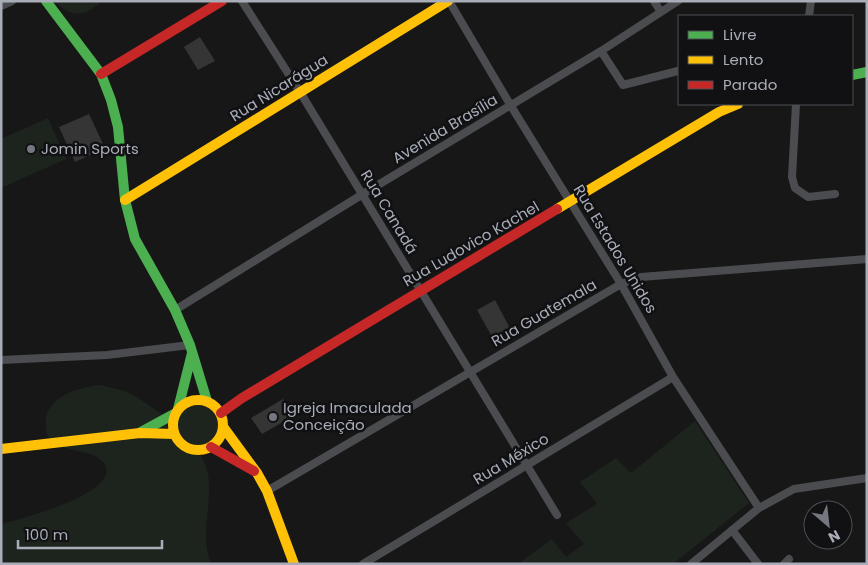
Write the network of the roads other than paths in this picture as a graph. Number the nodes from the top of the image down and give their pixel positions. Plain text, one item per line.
1 (12, 1) edge
2 (46, 1) edge
3 (222, 1) edge
4 (242, 1) edge
5 (449, 1) edge
6 (654, 1) edge
7 (678, 1) edge
8 (811, 1) edge
9 (1, 6) edge
10 (661, 12) junction
11 (809, 15) edge
12 (601, 51) junction
13 (678, 71) dead end
14 (867, 72) edge
15 (101, 74) junction
16 (853, 75) edge
17 (300, 92) junction
18 (736, 105) edge
19 (796, 105) edge
20 (511, 106) junction
21 (363, 194) junction
22 (835, 194) dead end
23 (125, 200) junction
24 (572, 202) junction
25 (867, 258) edge
26 (621, 284) junction
27 (420, 291) junction
28 (175, 310) junction
29 (191, 348) junction
30 (1, 360) edge
31 (470, 372) junction
32 (673, 377) junction
33 (207, 401) junction
34 (177, 411) junction
35 (221, 413) junction
36 (224, 428) junction
37 (140, 433) junction
38 (174, 434) junction
39 (211, 447) junction
40 (1, 449) edge
41 (528, 465) junction
42 (257, 473) junction
43 (867, 478) edge
44 (267, 491) junction
45 (759, 508) junction
46 (557, 515) dead end
47 (732, 530) junction
48 (294, 564) edge
49 (363, 564) edge
50 (691, 564) edge
51 (758, 564) edge

1 - 9 street
2 - 15 main road
3 - 15 main road
4 - 17 street, Rua Canadá
5 - 17 main road, Rua Nicarágua
5 - 20 street, Rua Estados Unidos
6 - 10 street
7 - 10 street, Avenida Brasília
8 - 11 street
10 - 12 street, Avenida Brasília
12 - 13 street
12 - 20 street, Avenida Brasília
14 - 16 main road
15 - 23 main road
17 - 21 street, Rua Canadá
17 - 23 main road, Rua Nicarágua
18 - 24 main road, Rua Ludovico Kachel
19 - 22 street
20 - 21 street, Avenida Brasília
20 - 24 street, Rua Estados Unidos
21 - 27 street, Rua Canadá
21 - 28 street, Avenida Brasília
23 - 28 main road
24 - 26 street, Rua Estados Unidos
24 - 27 main road, Rua Ludovico Kachel
25 - 26 street, Rua Guatemala
26 - 31 street, Rua Guatemala
26 - 32 street, Rua Estados Unidos
27 - 31 street, Rua Canadá
27 - 35 main road, Rua Ludovico Kachel
28 - 29 main road
29 - 30 street
29 - 33 main road
29 - 34 main road
31 - 41 street, Rua Canadá
31 - 44 street, Rua Guatemala
32 - 41 street, Rua México
32 - 45 street, Rua Estados Unidos
33 - 34 main road
33 - 35 main road
34 - 37 main road
34 - 38 main road
35 - 36 main road
36 - 39 main road
36 - 42 main road
37 - 38 main road
37 - 40 main road
38 - 39 main road
39 - 42 main road
41 - 46 street, Rua Canadá
41 - 49 street, Rua México
42 - 44 main road
43 - 45 street
44 - 48 main road
45 - 47 street
47 - 50 street
47 - 51 street

